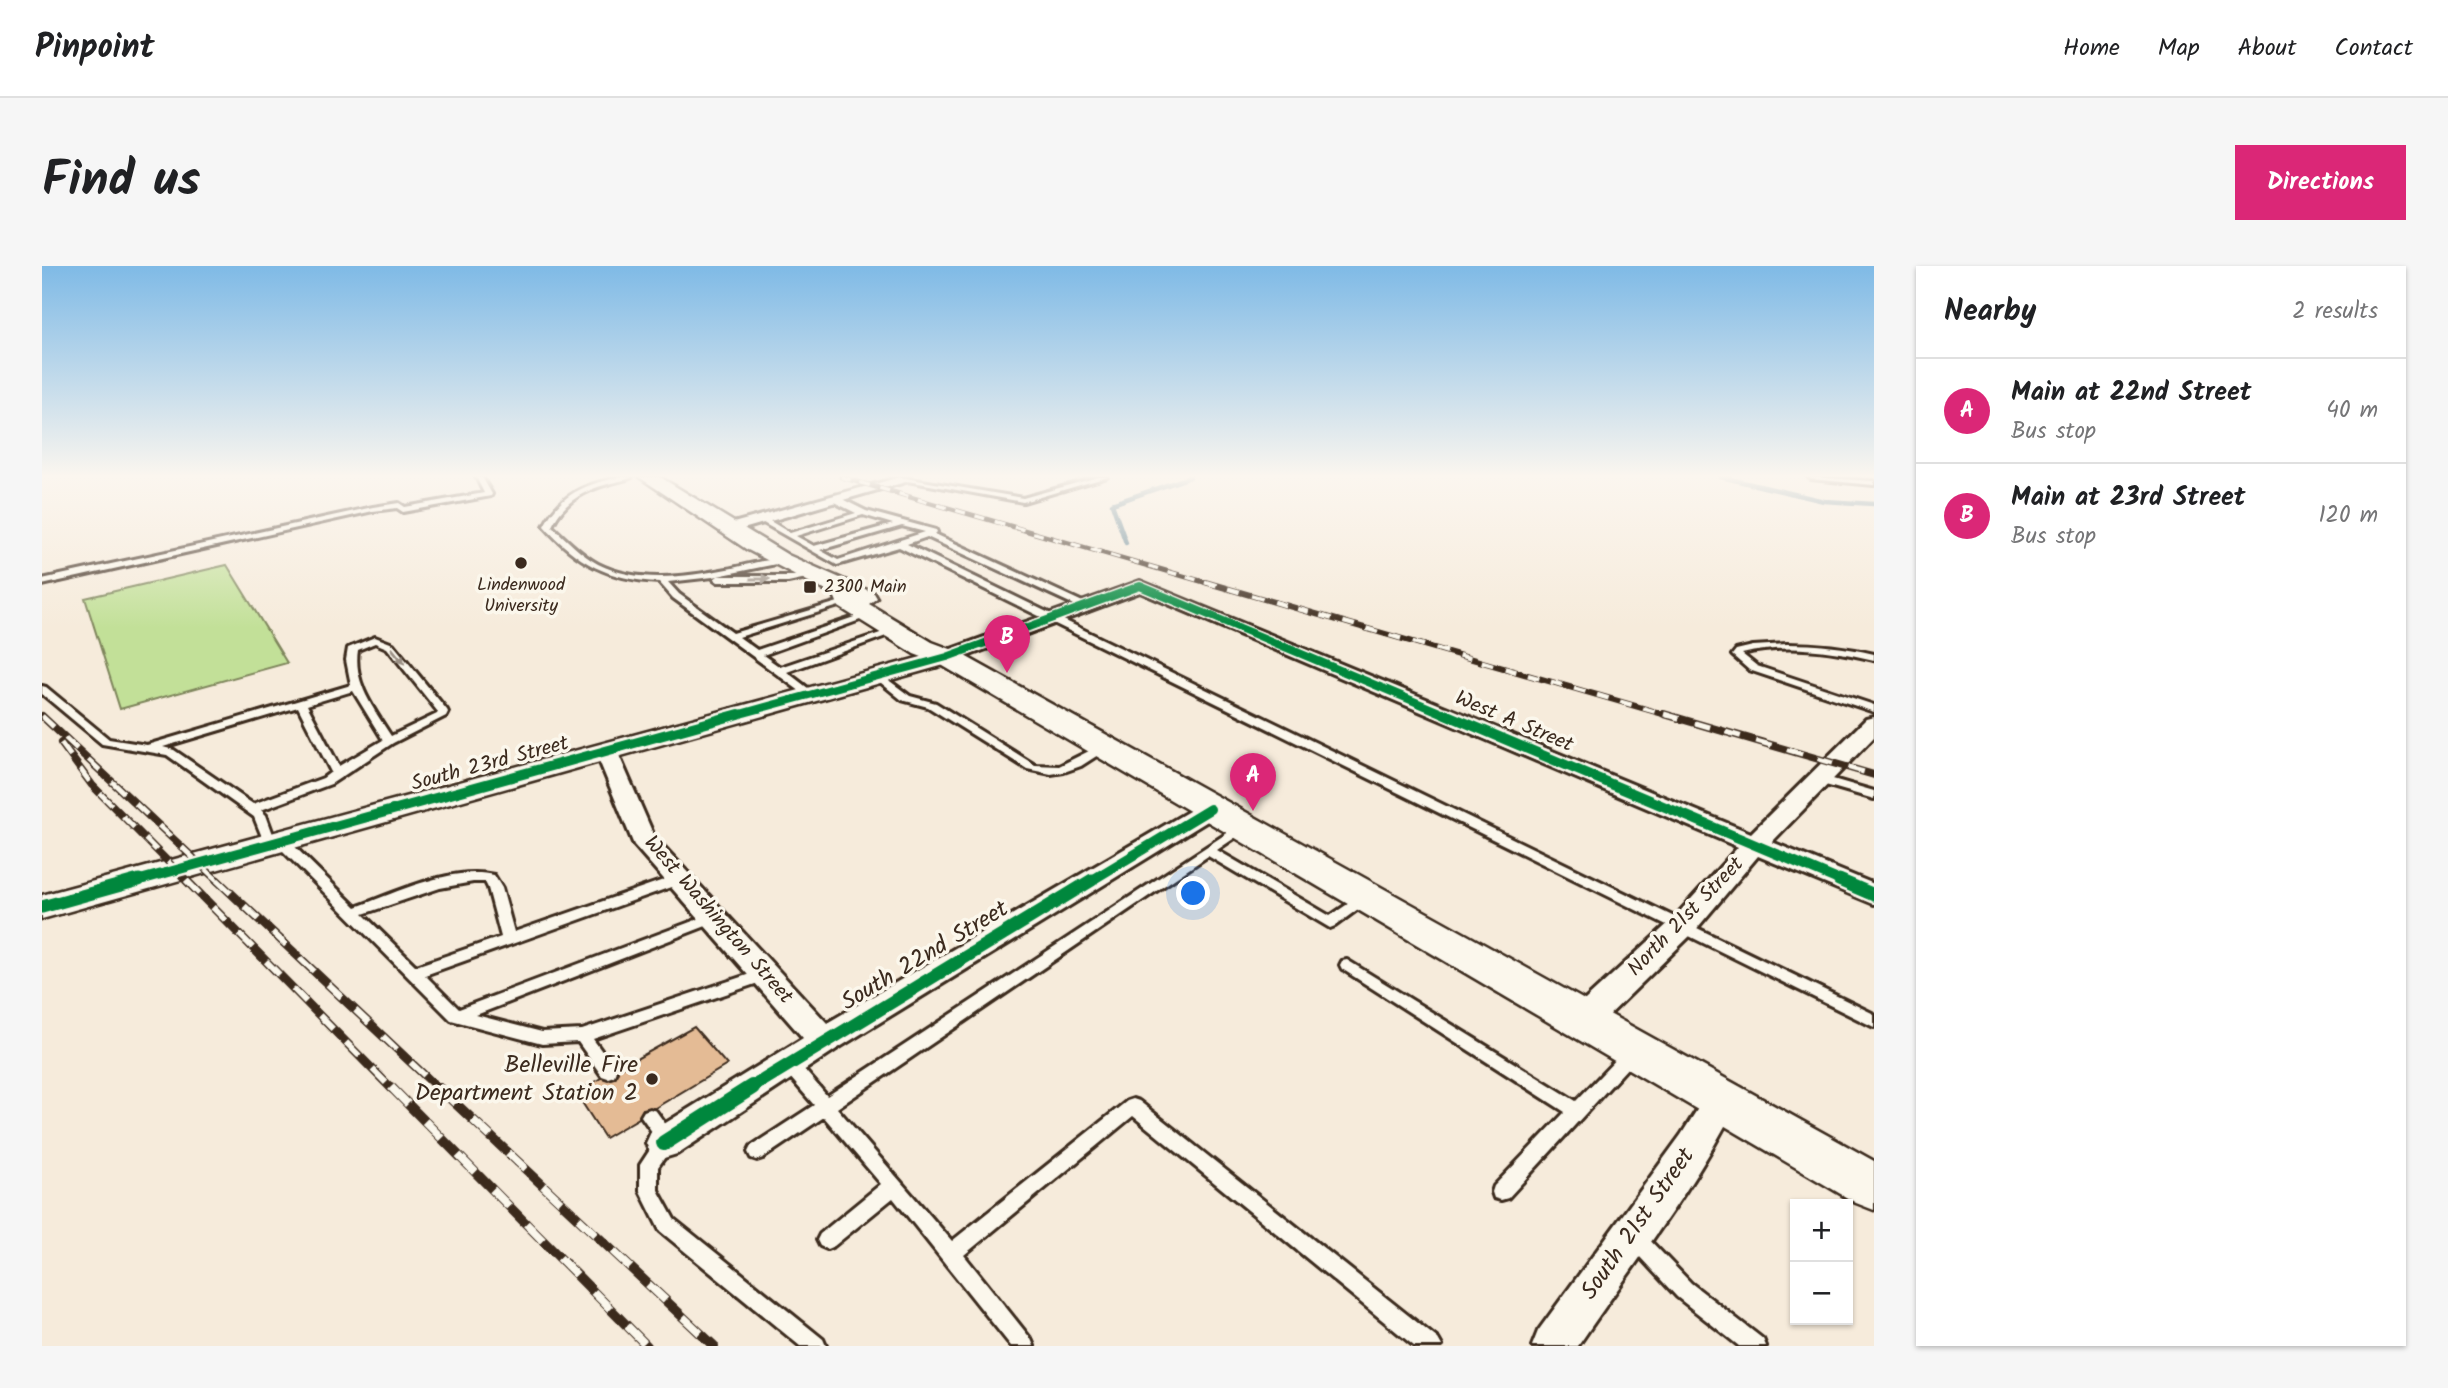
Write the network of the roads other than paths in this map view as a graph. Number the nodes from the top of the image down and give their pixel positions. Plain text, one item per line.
1 (290, 527) edge
2 (550, 527) edge
3 (774, 527) edge
4 (817, 527) edge
5 (888, 527) edge
6 (918, 527) edge
7 (732, 528) edge
8 (928, 534) junction
9 (789, 536) junction
10 (900, 544) junction
11 (813, 549) junction
12 (778, 561) junction
13 (808, 575) junction
14 (712, 576) junction
15 (662, 580) junction
16 (42, 582) edge
17 (854, 604) junction
18 (1084, 606) junction
19 (1054, 617) junction
20 (895, 631) junction
21 (732, 636) junction
22 (756, 654) junction
23 (947, 657) junction
24 (1874, 657) edge
25 (779, 671) junction
26 (879, 676) junction
27 (356, 687) junction
28 (42, 689) edge
29 (813, 695) junction
30 (301, 703) junction
31 (1874, 709) edge
32 (1874, 724) edge
33 (389, 741) junction
34 (149, 748) junction
35 (1103, 748) junction
36 (607, 753) junction
37 (337, 773) junction
38 (1819, 779) junction
39 (1874, 794) edge
40 (251, 809) junction
41 (1226, 819) junction
42 (268, 837) dead end
43 (284, 844) dead end
44 (1755, 844) junction
45 (1208, 851) junction
46 (680, 879) junction
47 (1874, 895) edge
48 (1366, 898) junction
49 (44, 900) edge
50 (353, 913) junction
51 (714, 918) junction
52 (1683, 926) junction
53 (509, 940) junction
54 (1347, 965) dead end
55 (414, 973) junction
56 (766, 975) junction
57 (457, 1016) junction
58 (1584, 1020) junction
59 (1874, 1021) edge
60 (582, 1036) junction
61 (824, 1041) junction
62 (1635, 1051) junction
63 (788, 1064) junction
64 (608, 1071) dead end
65 (1721, 1101) junction
66 (826, 1108) junction
67 (1577, 1111) junction
68 (650, 1116) dead end
69 (666, 1141) junction
70 (757, 1152) dead end
71 (893, 1186) junction
72 (1874, 1187) edge
73 (1501, 1192) dead end
74 (1631, 1234) junction
75 (827, 1240) dead end
76 (950, 1254) junction
77 (816, 1346) edge
78 (1024, 1346) edge
79 (1431, 1346) edge
80 (1553, 1346) edge
81 (1756, 1346) edge

1 - 16 lane
2 - 15 lane
3 - 9 lane
4 - 9 lane
5 - 11 lane
6 - 8 lane
7 - 12 main road
8 - 10 lane
8 - 18 lane
9 - 11 lane
10 - 11 lane
10 - 19 lane
12 - 13 main road
12 - 14 lane
14 -> 13 lane
13 - 17 main road
14 - 15 lane
15 - 21 lane
17 - 20 main road
17 - 21 lane
17 - 22 lane
17 - 23 main road
18 - 19 street
18 - 44 street, West A Street
19 - 23 street
19 - 52 lane
20 - 23 main road
20 - 25 lane
21 - 22 lane
22 - 25 lane
23 - 26 street, South 23rd Street
23 - 35 main road
24 - 31 lane
25 - 29 lane
26 - 29 street, South 23rd Street
26 - 35 lane
27 - 30 lane
27 - 33 lane
27 -> 33 lane
28 - 34 lane
29 - 36 street, South 23rd Street
30 - 34 lane
30 - 37 lane
32 - 38 street, North 21st Street
33 - 37 lane
34 - 40 lane
35 - 41 main road
36 - 46 street, West Washington Street
36 - 49 street, South 23rd Street
37 - 40 lane
38 - 39 lane
38 - 44 street, North 21st Street
40 - 42 lane
41 - 45 lane
41 - 48 main road
41 - 61 street, South 22nd Street
43 - 50 lane
44 - 47 street, West A Street
44 - 52 street, North 21st Street
45 - 48 lane
45 - 66 lane
46 - 51 street, West Washington Street
46 - 53 lane
48 - 58 main road
50 - 53 lane
50 - 55 lane
51 - 56 street, West Washington Street
51 - 57 lane
52 - 58 street, North 21st Street
52 - 59 lane
53 - 55 lane
54 - 67 lane
55 - 57 lane
56 - 60 lane
56 - 61 street, West Washington Street
57 - 60 lane
58 - 62 main road
60 - 64 lane
61 - 63 street, South 22nd Street
62 - 65 main road
62 - 67 lane
63 - 66 lane
63 - 69 street, South 22nd Street
65 - 72 main road
65 - 74 street, South 21st Street
66 - 70 lane
66 - 71 lane
67 - 73 lane
68 - 69 lane
69 - 77 lane
71 - 75 lane
71 - 76 lane
74 - 80 street, South 21st Street
74 - 81 lane
76 - 78 lane
76 - 79 lane

